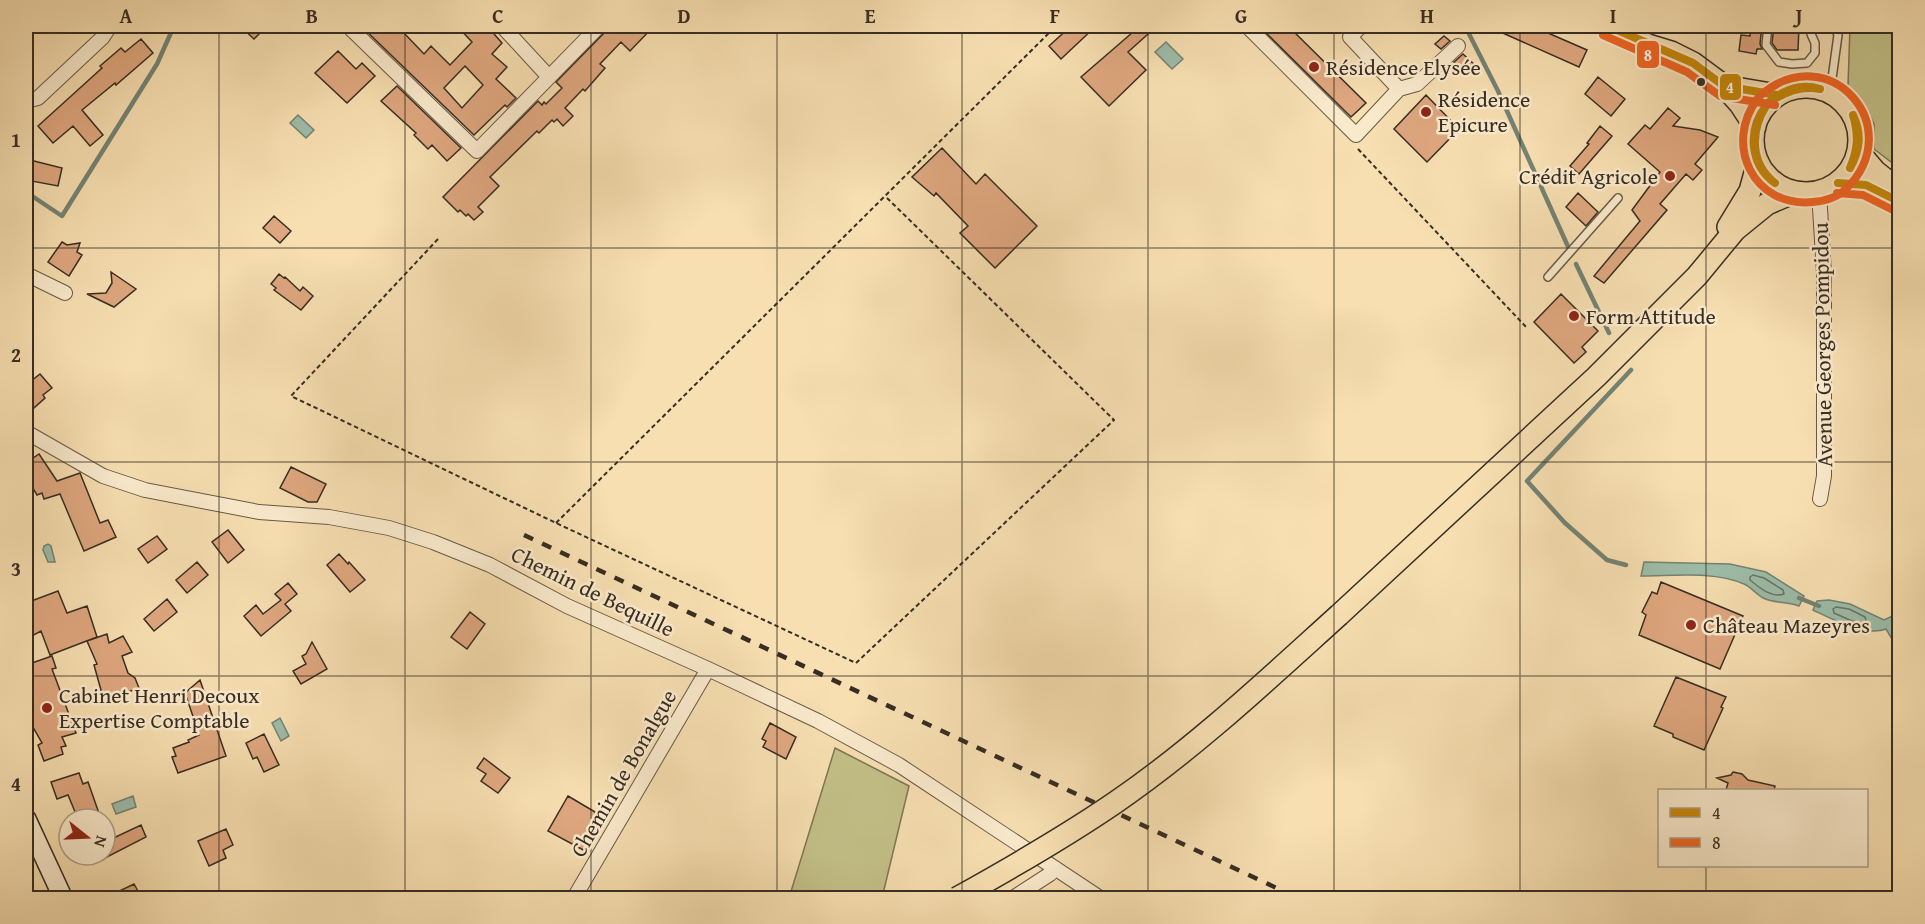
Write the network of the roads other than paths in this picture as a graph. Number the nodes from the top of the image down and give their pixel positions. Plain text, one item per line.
1 (108, 26) edge
2 (348, 26) edge
3 (502, 26) edge
4 (599, 26) edge
5 (1247, 26) edge
6 (1361, 26) edge
7 (1594, 26) edge
8 (1767, 26) edge
9 (1818, 26) edge
10 (1834, 26) edge
11 (1612, 28) edge
12 (1458, 46) dead end
13 (549, 77) junction
14 (1721, 84) junction
15 (1399, 89) junction
16 (1830, 93) junction
17 (1778, 95) junction
18 (26, 101) edge
19 (1755, 127) junction
20 (1858, 151) junction
21 (1758, 162) junction
22 (1828, 187) junction
23 (1899, 191) edge
24 (1795, 192) junction
25 (1618, 198) dead end
26 (1899, 202) edge
27 (26, 274) edge
28 (1548, 277) dead end
29 (65, 293) dead end
30 (1654, 318) junction
31 (26, 432) edge
32 (1820, 499) dead end
33 (708, 669) junction
34 (26, 818) edge
35 (1055, 868) junction
36 (63, 898) edge
37 (574, 898) edge
38 (957, 898) edge
39 (1013, 898) edge
40 (1100, 898) edge

1 - 18 street
2 - 13 street
3 - 13 street
4 - 13 street
5 - 15 street
6 - 15 street
7 - 11 main road
8 - 9 lane
10 - 16 lane
11 - 14 main road
12 - 15 street
14 - 17 main road
14 - 19 main road
16 - 17 main road
16 - 20 main road
17 - 19 main road
19 - 21 main road
20 - 22 main road
20 - 23 main road
21 - 24 main road
21 - 30 main road
22 - 24 main road
22 - 26 main road
22 - 32 street, Avenue Georges Pompidou
24 - 30 main road
25 - 28 lane
27 - 29 street
30 - 38 main road, bridge
31 - 33 street, Chemin de Bequille
33 - 35 street, Chemin de Bequille
33 - 37 street, Chemin de Bonalgue
34 - 36 main road
35 - 39 street
35 - 40 street, Chemin de Bequille

